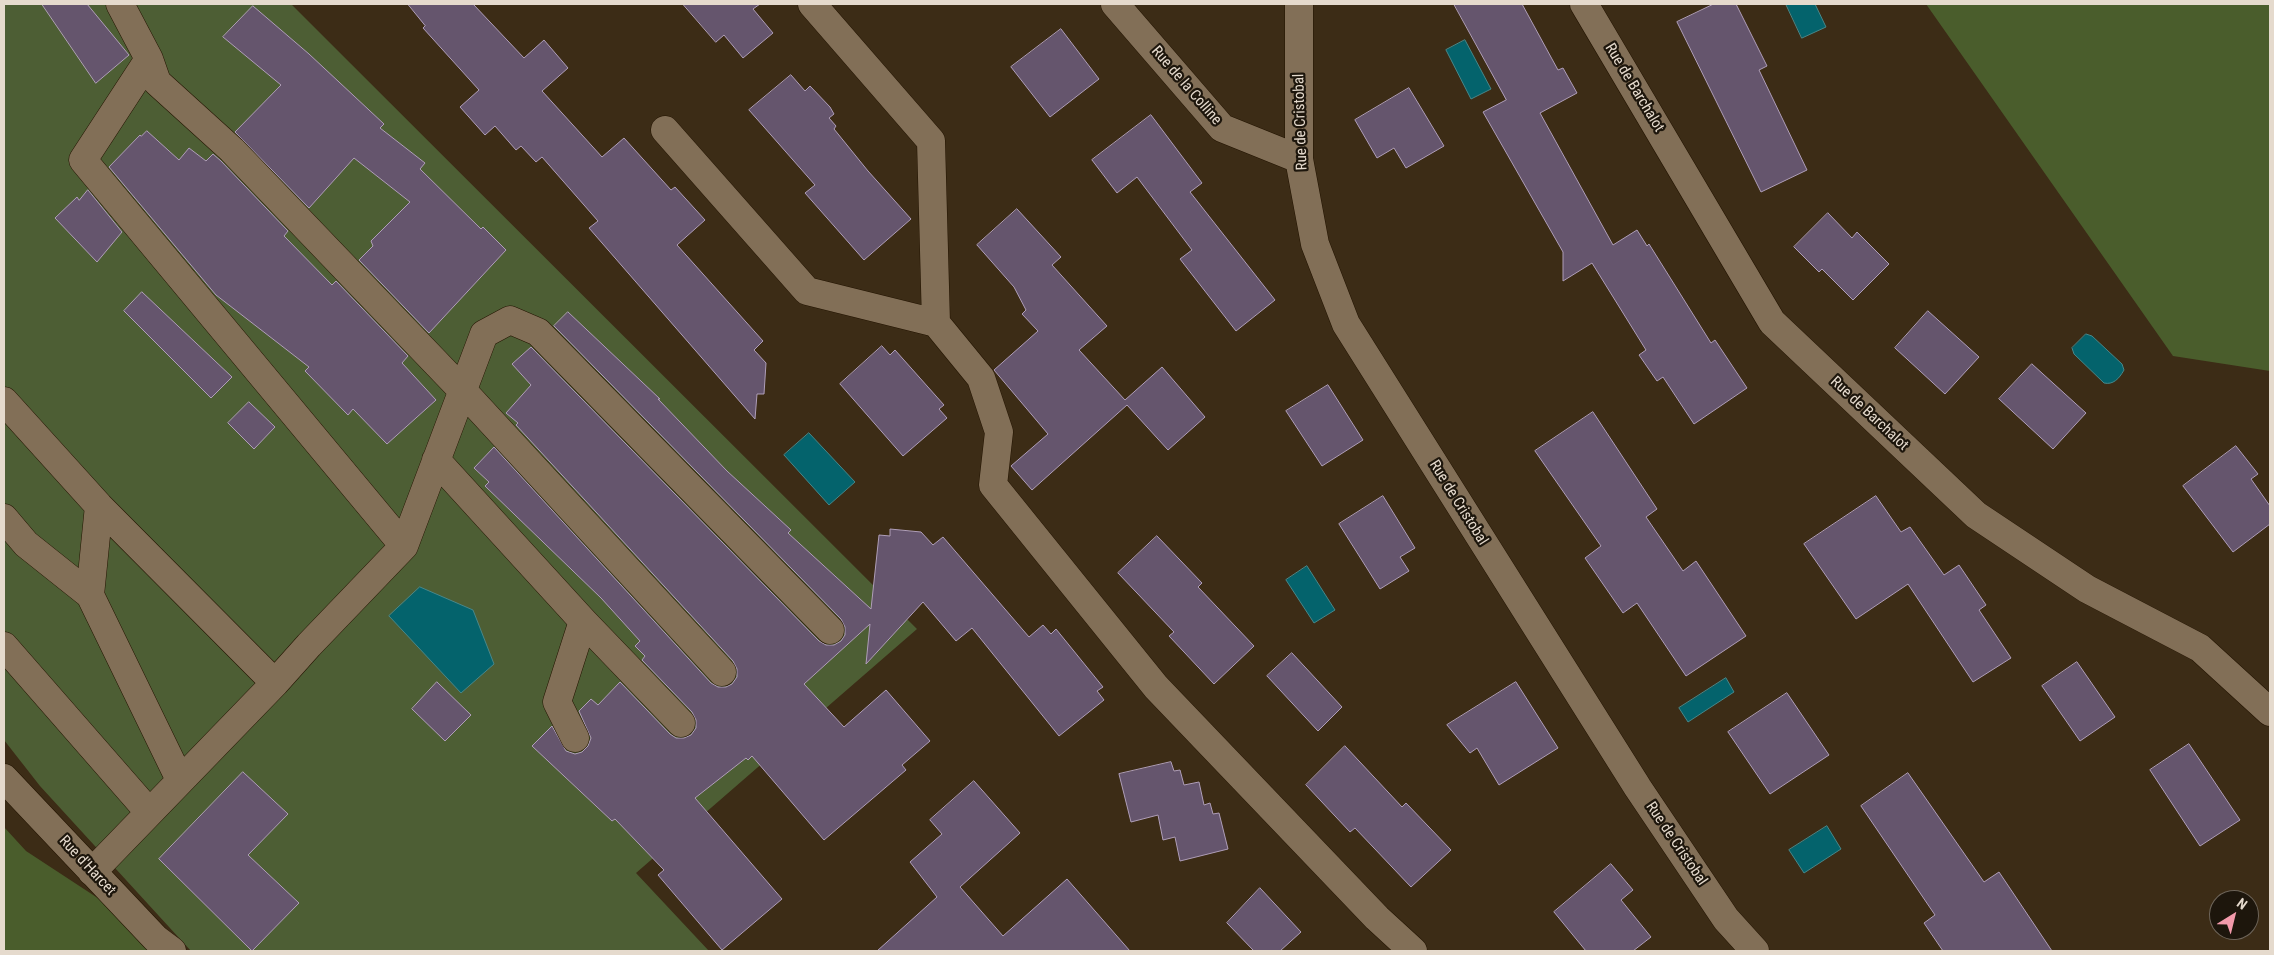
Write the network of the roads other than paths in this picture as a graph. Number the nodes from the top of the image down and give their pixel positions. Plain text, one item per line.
1 (120, 4) edge
2 (812, 4) edge
3 (1115, 4) edge
4 (1299, 4) edge
5 (1584, 4) edge
6 (149, 59) junction
7 (665, 130) dead end
8 (1299, 159) junction
9 (936, 323) junction
10 (463, 391) junction
11 (4, 401) edge
12 (436, 460) junction
13 (99, 506) junction
14 (4, 518) edge
15 (404, 546) junction
16 (90, 595) junction
17 (583, 621) junction
18 (830, 630) dead end
19 (4, 646) edge
20 (722, 672) dead end
21 (275, 683) junction
22 (2270, 712) edge
23 (681, 723) dead end
24 (575, 738) dead end
25 (4, 778) edge
26 (180, 780) junction
27 (149, 812) junction
28 (92, 872) junction
29 (172, 951) edge
30 (1413, 951) edge
31 (1755, 951) edge

1 - 6 street
2 - 9 street
3 - 8 street, Rue de la Colline
4 - 8 street, Rue de Cristobal
5 - 22 street, Rue de Barchalot
6 - 10 street
6 - 15 street
7 - 9 street
8 - 31 street, Rue de Cristobal
9 - 30 street
10 - 12 street
10 - 18 street
10 - 20 street
11 - 13 street
12 - 15 street
12 - 17 street
13 - 16 street
13 - 21 street
14 - 16 street
15 - 21 street
16 - 26 street
17 - 23 street
17 - 24 street
19 - 27 street
21 - 26 street
25 - 28 street, Rue d'Harcet
26 - 27 street
27 - 28 street
28 - 29 street, Rue d'Harcet

